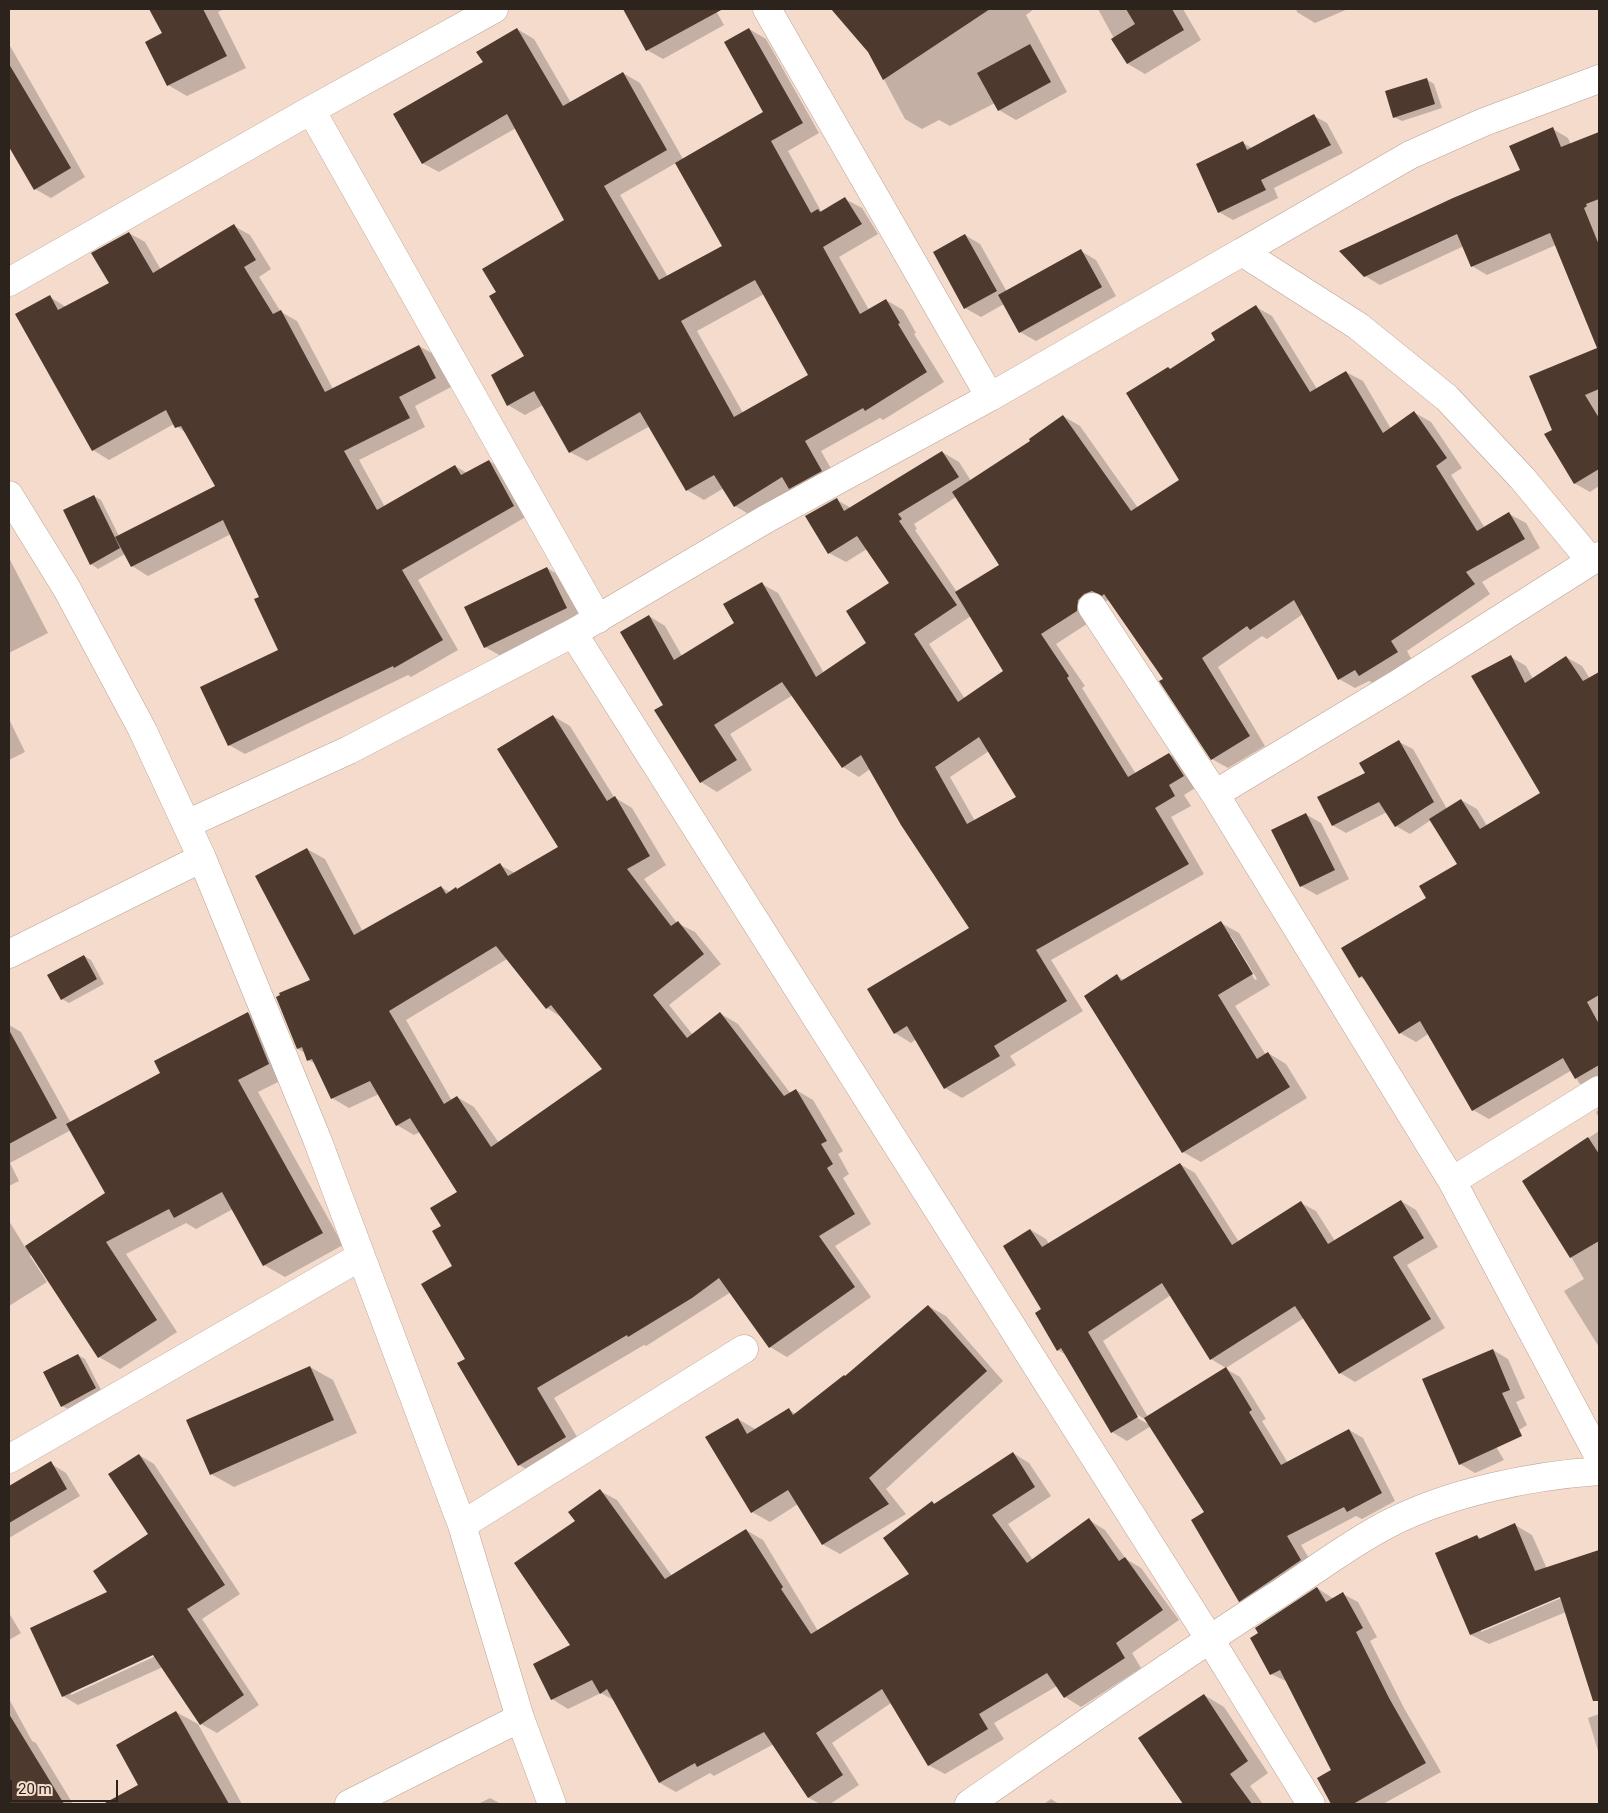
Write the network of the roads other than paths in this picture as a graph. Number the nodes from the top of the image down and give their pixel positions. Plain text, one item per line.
1 (494, 9) edge
2 (767, 9) edge
3 (1599, 79) edge
4 (311, 110) junction
5 (1242, 252) junction
6 (9, 282) edge
7 (990, 397) junction
8 (9, 495) edge
9 (1595, 559) edge
10 (1092, 607) dead end
11 (598, 618) junction
12 (573, 633) junction
13 (1214, 794) junction
14 (187, 824) junction
15 (202, 858) junction
16 (9, 954) edge
17 (1599, 1090) edge
18 (1452, 1181) junction
19 (360, 1257) junction
20 (744, 1349) dead end
21 (1599, 1457) edge
22 (9, 1459) edge
23 (1599, 1471) edge
24 (462, 1525) junction
25 (1210, 1638) junction
26 (520, 1718) junction
27 (349, 1804) edge
28 (552, 1804) edge
29 (969, 1804) edge
30 (1311, 1804) edge

1 - 4 street
2 - 7 street
3 - 5 street
4 - 6 street
4 - 11 street
5 - 7 street
5 - 9 street
7 - 11 street
8 - 14 street
9 - 13 street
10 - 13 street
11 - 12 street
12 - 14 street
12 - 25 street
13 - 18 street
14 - 15 street
15 - 16 street
15 - 19 street
17 - 18 street
18 - 21 street
19 - 22 street
19 - 24 street
20 - 24 street
23 - 25 street
24 - 26 street
25 - 29 street
25 - 30 street
26 - 27 street
26 - 28 street

